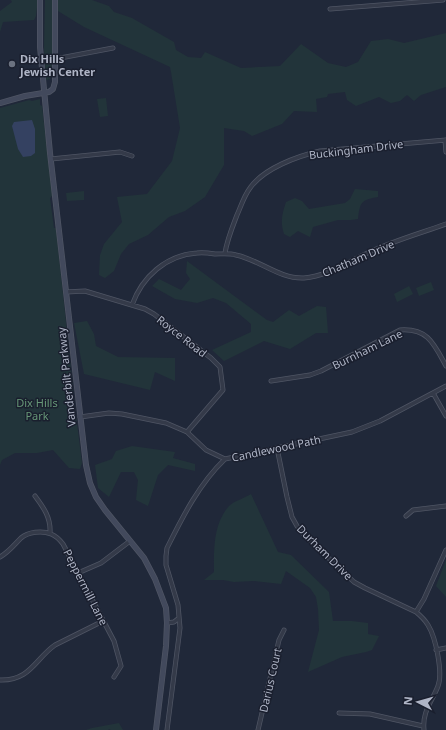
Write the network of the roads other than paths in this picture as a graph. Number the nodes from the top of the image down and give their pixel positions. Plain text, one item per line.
1 (40, 0) edge
2 (55, 0) edge
3 (443, 0) edge
4 (330, 9) dead end
5 (113, 48) dead end
6 (56, 59) junction
7 (44, 93) junction
8 (0, 102) edge
9 (445, 140) edge
10 (446, 152) edge
11 (132, 156) dead end
12 (51, 159) junction
13 (446, 224) edge
14 (225, 253) junction
15 (66, 292) junction
16 (132, 305) junction
17 (446, 366) edge
18 (271, 381) dead end
19 (446, 386) edge
20 (433, 393) junction
21 (446, 416) edge
22 (80, 417) junction
23 (187, 432) junction
24 (277, 448) junction
25 (225, 459) junction
26 (36, 496) dead end
27 (446, 506) edge
28 (406, 516) dead end
29 (50, 533) junction
30 (130, 541) junction
31 (446, 550) edge
32 (445, 555) edge
33 (0, 557) edge
34 (78, 574) junction
35 (416, 612) junction
36 (179, 618) junction
37 (103, 621) junction
38 (167, 623) junction
39 (284, 630) dead end
40 (446, 648) edge
41 (436, 650) junction
42 (114, 677) dead end
43 (0, 680) edge
44 (339, 712) dead end
45 (424, 728) edge
46 (156, 730) edge
47 (167, 730) edge
48 (258, 730) edge

1 - 7 main road, Vanderbilt Parkway
2 - 6 main road
3 - 4 street
5 - 6 street
6 - 7 main road
7 - 8 main road
7 - 12 main road, Vanderbilt Parkway
9 - 10 street
9 - 14 street, Buckingham Drive
11 - 12 street
12 - 15 main road, Vanderbilt Parkway
13 - 14 street, Chatham Drive
14 - 16 street, Chatham Drive
15 - 16 street, Royce Road
15 - 22 main road, Vanderbilt Parkway
16 - 23 street, Royce Road
17 - 18 street, Burnham Lane
19 - 20 street, Candlewood Path
20 - 21 street
20 - 24 street, Candlewood Path
22 - 23 street
22 - 30 main road, Vanderbilt Parkway
23 - 25 street
24 - 25 street, Candlewood Path
24 - 35 street, Durham Drive
25 - 36 street, Candlewood Path
26 - 29 street
27 - 28 street
29 - 33 street
29 - 34 street, Peppermill Lane
30 - 34 street
30 - 38 main road, Vanderbilt Parkway
31 - 32 street
32 - 35 street
34 - 37 street, Peppermill Lane
35 - 41 street, Durham Drive
36 - 38 street
36 - 47 street, Candlewood Path
37 - 42 street, Peppermill Lane
37 - 43 street
38 - 46 main road, Vanderbilt Parkway
39 - 48 street, Darius Court
40 - 41 street
41 - 45 street, Durham Drive
44 - 45 street

